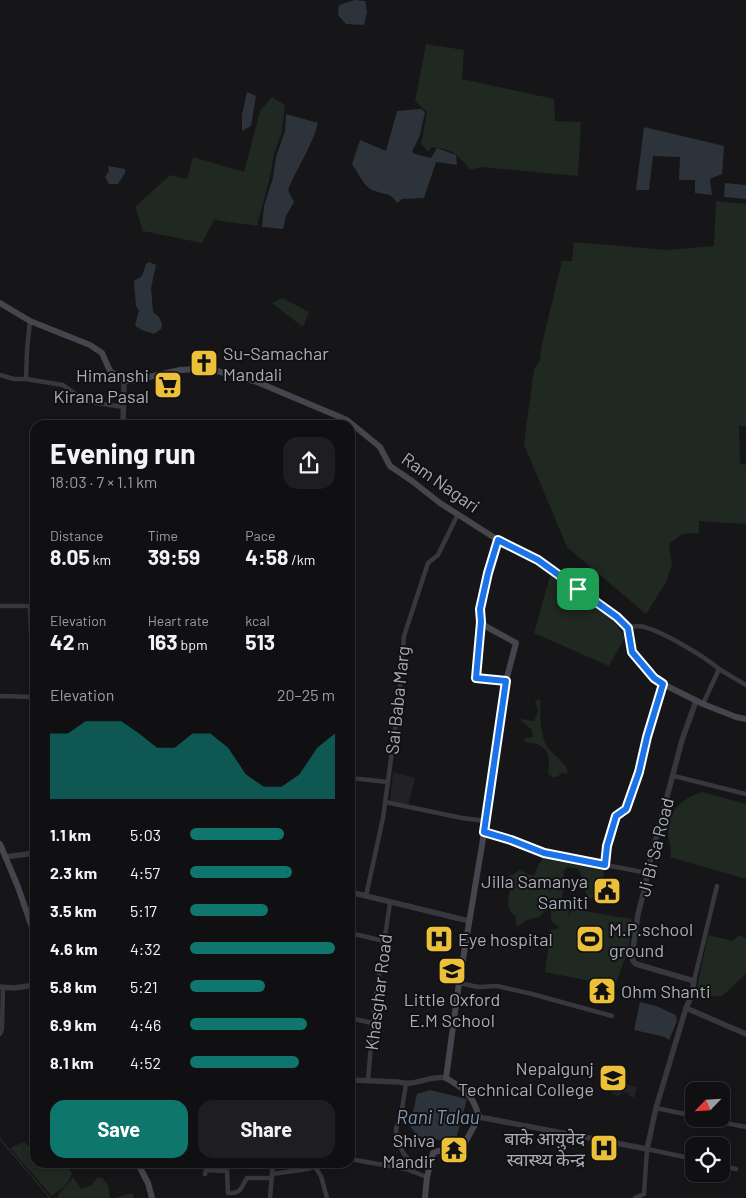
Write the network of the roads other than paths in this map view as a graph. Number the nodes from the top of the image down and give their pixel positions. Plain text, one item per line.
1 (0, 303) edge
2 (30, 322) junction
3 (0, 375) edge
4 (26, 379) junction
5 (124, 381) junction
6 (123, 407) junction
7 (123, 420) edge
8 (347, 420) edge
9 (355, 427) edge
10 (458, 514) junction
11 (498, 540) junction
12 (0, 606) edge
13 (30, 606) edge
14 (481, 622) junction
15 (628, 628) junction
16 (719, 669) junction
17 (506, 681) junction
18 (663, 684) junction
19 (746, 685) edge
20 (0, 696) edge
21 (30, 697) edge
22 (696, 701) junction
23 (703, 704) junction
24 (746, 719) edge
25 (674, 776) junction
26 (355, 779) edge
27 (388, 782) junction
28 (746, 794) edge
29 (385, 802) junction
30 (486, 821) junction
31 (484, 832) junction
32 (0, 844) edge
33 (30, 854) edge
34 (3, 857) edge
35 (605, 865) junction
36 (647, 873) junction
37 (717, 886) dead end
38 (355, 893) edge
39 (366, 896) junction
40 (390, 903) junction
41 (469, 921) junction
42 (30, 922) edge
43 (355, 934) edge
44 (384, 941) junction
45 (694, 981) junction
46 (459, 983) junction
47 (30, 985) edge
48 (1, 987) edge
49 (686, 1008) junction
50 (612, 1016) dead end
51 (355, 1019) edge
52 (372, 1023) junction
53 (0, 1034) edge
54 (746, 1034) edge
55 (446, 1078) junction
56 (355, 1080) edge
57 (368, 1081) junction
58 (406, 1084) junction
59 (656, 1108) junction
60 (685, 1114) edge
61 (479, 1117) junction
62 (730, 1124) edge
63 (746, 1127) edge
64 (647, 1149) junction
65 (685, 1158) edge
66 (355, 1160) edge
67 (140, 1168) edge
68 (273, 1168) edge
69 (311, 1168) edge
70 (317, 1168) edge
71 (730, 1168) edge
72 (736, 1169) dead end
73 (413, 1172) junction
74 (205, 1174) dead end
75 (272, 1176) junction
76 (427, 1177) junction
77 (645, 1196) edge
78 (152, 1198) edge
79 (270, 1198) edge
80 (327, 1198) edge
81 (425, 1198) edge
82 (634, 1198) edge

1 - 2 main road
2 - 4 street
2 - 5 main road
3 - 4 street
4 - 6 street
5 - 6 street
5 - 8 main road, Ram Nagari
6 - 7 street
9 - 10 main road, Ram Nagari
10 - 11 main road, Ram Nagari
10 - 27 street, Sai Baba Marg
11 - 14 main road
11 - 15 main road, Ram Nagari
12 - 13 street
14 - 17 main road
14 - 17 street
15 - 16 street
15 - 18 main road
16 - 19 street
16 - 23 street
17 - 30 main road
18 - 22 main road
18 - 35 street
20 - 21 street
22 - 23 main road
22 - 25 street, Ji Bi Sa Road
23 - 24 main road
25 - 28 street
25 - 36 street, Ji Bi Sa Road
26 - 27 street
27 - 29 street, Sai Baba Marg
29 - 30 street
29 - 39 street, Sai Baba Marg
30 - 31 main road
31 - 35 street
31 - 41 main road
32 - 34 main road
33 - 34 street
34 - 42 main road
35 - 36 street
36 - 45 street, Ji Bi Sa Road
37 - 45 street
38 - 39 street
39 - 40 street
40 - 41 street
40 - 44 street, Khasghar Road
41 - 46 main road
43 - 44 street
44 - 52 street, Khasghar Road
45 - 49 street
46 - 50 street
46 - 55 main road
47 - 48 street
48 - 53 street
49 - 54 street
49 - 59 street
51 - 52 street
52 - 57 street, Khasghar Road
55 - 58 street
55 - 61 main road
56 - 57 street
57 - 58 street
58 - 73 street
59 - 60 street
59 - 64 street
61 - 64 street
61 - 76 main road
62 - 63 street
64 - 65 street
64 - 77 street
66 - 73 street
67 - 78 main road
68 - 75 street
69 - 75 street
70 - 80 street
71 - 72 street
73 - 76 street
74 - 75 street
75 - 79 street
76 - 81 main road
77 - 82 street

